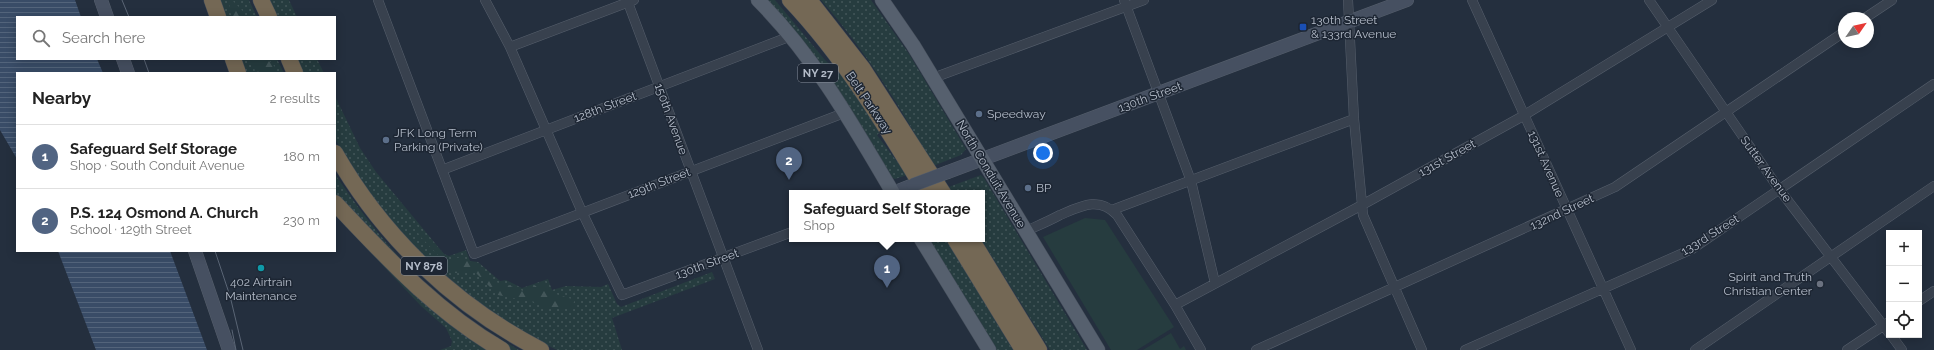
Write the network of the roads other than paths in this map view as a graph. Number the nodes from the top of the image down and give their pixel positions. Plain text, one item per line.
1 (101, 0) edge
2 (212, 0) edge
3 (261, 0) edge
4 (485, 0) edge
5 (758, 0) edge
6 (790, 0) edge
7 (810, 0) edge
8 (1144, 0) edge
9 (1348, 0) edge
10 (1407, 0) edge
11 (1472, 0) edge
12 (1649, 0) edge
13 (1712, 0) edge
14 (1892, 0) edge
15 (381, 1) edge
16 (629, 1) edge
17 (884, 1) edge
18 (1125, 3) edge
19 (1874, 12) edge
20 (107, 16) edge
21 (218, 16) edge
22 (269, 16) edge
23 (1349, 22) junction
24 (1668, 27) junction
25 (791, 36) junction
26 (1838, 36) edge
27 (510, 47) junction
28 (123, 60) edge
29 (233, 60) edge
30 (290, 60) edge
31 (128, 72) edge
32 (238, 72) edge
33 (296, 72) edge
34 (933, 78) junction
35 (1934, 84) edge
36 (659, 86) junction
37 (1159, 93) junction
38 (844, 113) junction
39 (1726, 113) junction
40 (1524, 116) junction
41 (1354, 118) junction
42 (547, 129) junction
43 (336, 155) edge
44 (982, 159) junction
45 (442, 170) junction
46 (689, 171) junction
47 (1191, 181) junction
48 (1934, 186) edge
49 (1780, 188) junction
50 (920, 189) edge
51 (891, 190) edge
52 (941, 190) edge
53 (336, 204) edge
54 (1362, 205) junction
55 (1112, 210) junction
56 (1566, 210) junction
57 (582, 212) junction
58 (1026, 231) junction
59 (789, 233) edge
60 (923, 242) edge
61 (957, 242) edge
62 (973, 242) edge
63 (195, 252) edge
64 (1832, 257) junction
65 (723, 258) junction
66 (988, 267) junction
67 (206, 280) junction
68 (1215, 283) junction
69 (1394, 288) junction
70 (1602, 288) junction
71 (1934, 291) edge
72 (1922, 299) edge
73 (1175, 305) junction
74 (1886, 326) edge
75 (1886, 330) edge
76 (1894, 338) edge
77 (229, 350) edge
78 (238, 350) edge
79 (502, 350) edge
80 (541, 350) edge
81 (758, 350) edge
82 (988, 350) edge
83 (1023, 350) edge
84 (1039, 350) edge
85 (1048, 350) edge
86 (1098, 350) edge
87 (1201, 350) edge
88 (1256, 350) edge
89 (1422, 350) edge
90 (1466, 350) edge
91 (1631, 350) edge
92 (1695, 350) edge
93 (1847, 350) edge
94 (1902, 350) edge

1 - 20 street
2 - 21 highway
3 - 22 highway
4 - 27 street
5 - 25 main road, NY 27
6 - 50 highway, Belt Parkway
7 - 52 highway, Belt Parkway
8 - 18 street
9 - 23 street
10 - 23 street, 130th Street
11 - 40 street, 131st Avenue
12 - 24 street, Sutter Avenue
13 - 24 street, 131st Street
14 - 19 street
15 - 45 street
16 - 27 street
16 - 36 street, 150th Avenue
17 - 34 main road, North Conduit Avenue
18 - 34 street
18 - 37 street
23 - 37 street, 130th Street
23 - 41 street
24 - 39 street, Sutter Avenue
24 - 40 street, 131st Street
25 - 36 street, 128th Street
25 - 38 main road, NY 27
26 - 39 street, 132nd Street
27 - 42 street
28 - 31 street
29 - 32 highway
30 - 33 highway
34 - 44 main road, North Conduit Avenue
35 - 49 street, 133rd Street
36 - 42 street, 128th Street
36 - 46 street, 150th Avenue
37 - 44 street, 130th Street
37 - 47 street
38 - 46 street, 129th Street
38 - 51 main road, NY 27
39 - 49 street, Sutter Avenue
39 - 56 street, 132nd Street
40 - 54 street, 131st Street
40 - 56 street, 131st Avenue
41 - 47 street
41 - 54 street
42 - 45 street, 128th Street
42 - 57 street
43 - 80 highway, NY 878
44 - 50 street, 130th Street, bridge
44 - 58 main road, North Conduit Avenue
45 - 57 street, 129th Street
46 - 57 street, 129th Street
46 - 65 street, 150th Avenue
47 - 55 street
47 - 68 street
48 - 64 street
49 - 64 street, Sutter Avenue
49 - 70 street, 133rd Street
53 - 79 highway
54 - 68 street, 131st Street
54 - 69 street
55 - 58 street
55 - 73 street
56 - 69 street, 132nd Street
56 - 70 street, 131st Avenue
57 - 65 street, 130th Street
58 - 86 main road, North Conduit Avenue
59 - 65 street, 130th Street
60 - 82 main road
61 - 83 highway
62 - 66 highway
63 - 67 street
64 - 74 street, Sutter Avenue
64 - 92 street
65 - 81 street, 150th Avenue
66 - 84 highway
66 - 85 highway
67 - 77 street
67 - 78 street
68 - 73 street, 131st Street
69 - 88 street, 132nd Street
69 - 89 street
70 - 90 street, 133rd Street
70 - 91 street, 131st Avenue
71 - 72 street
73 - 87 street
75 - 93 street
76 - 94 street, Sutter Avenue

